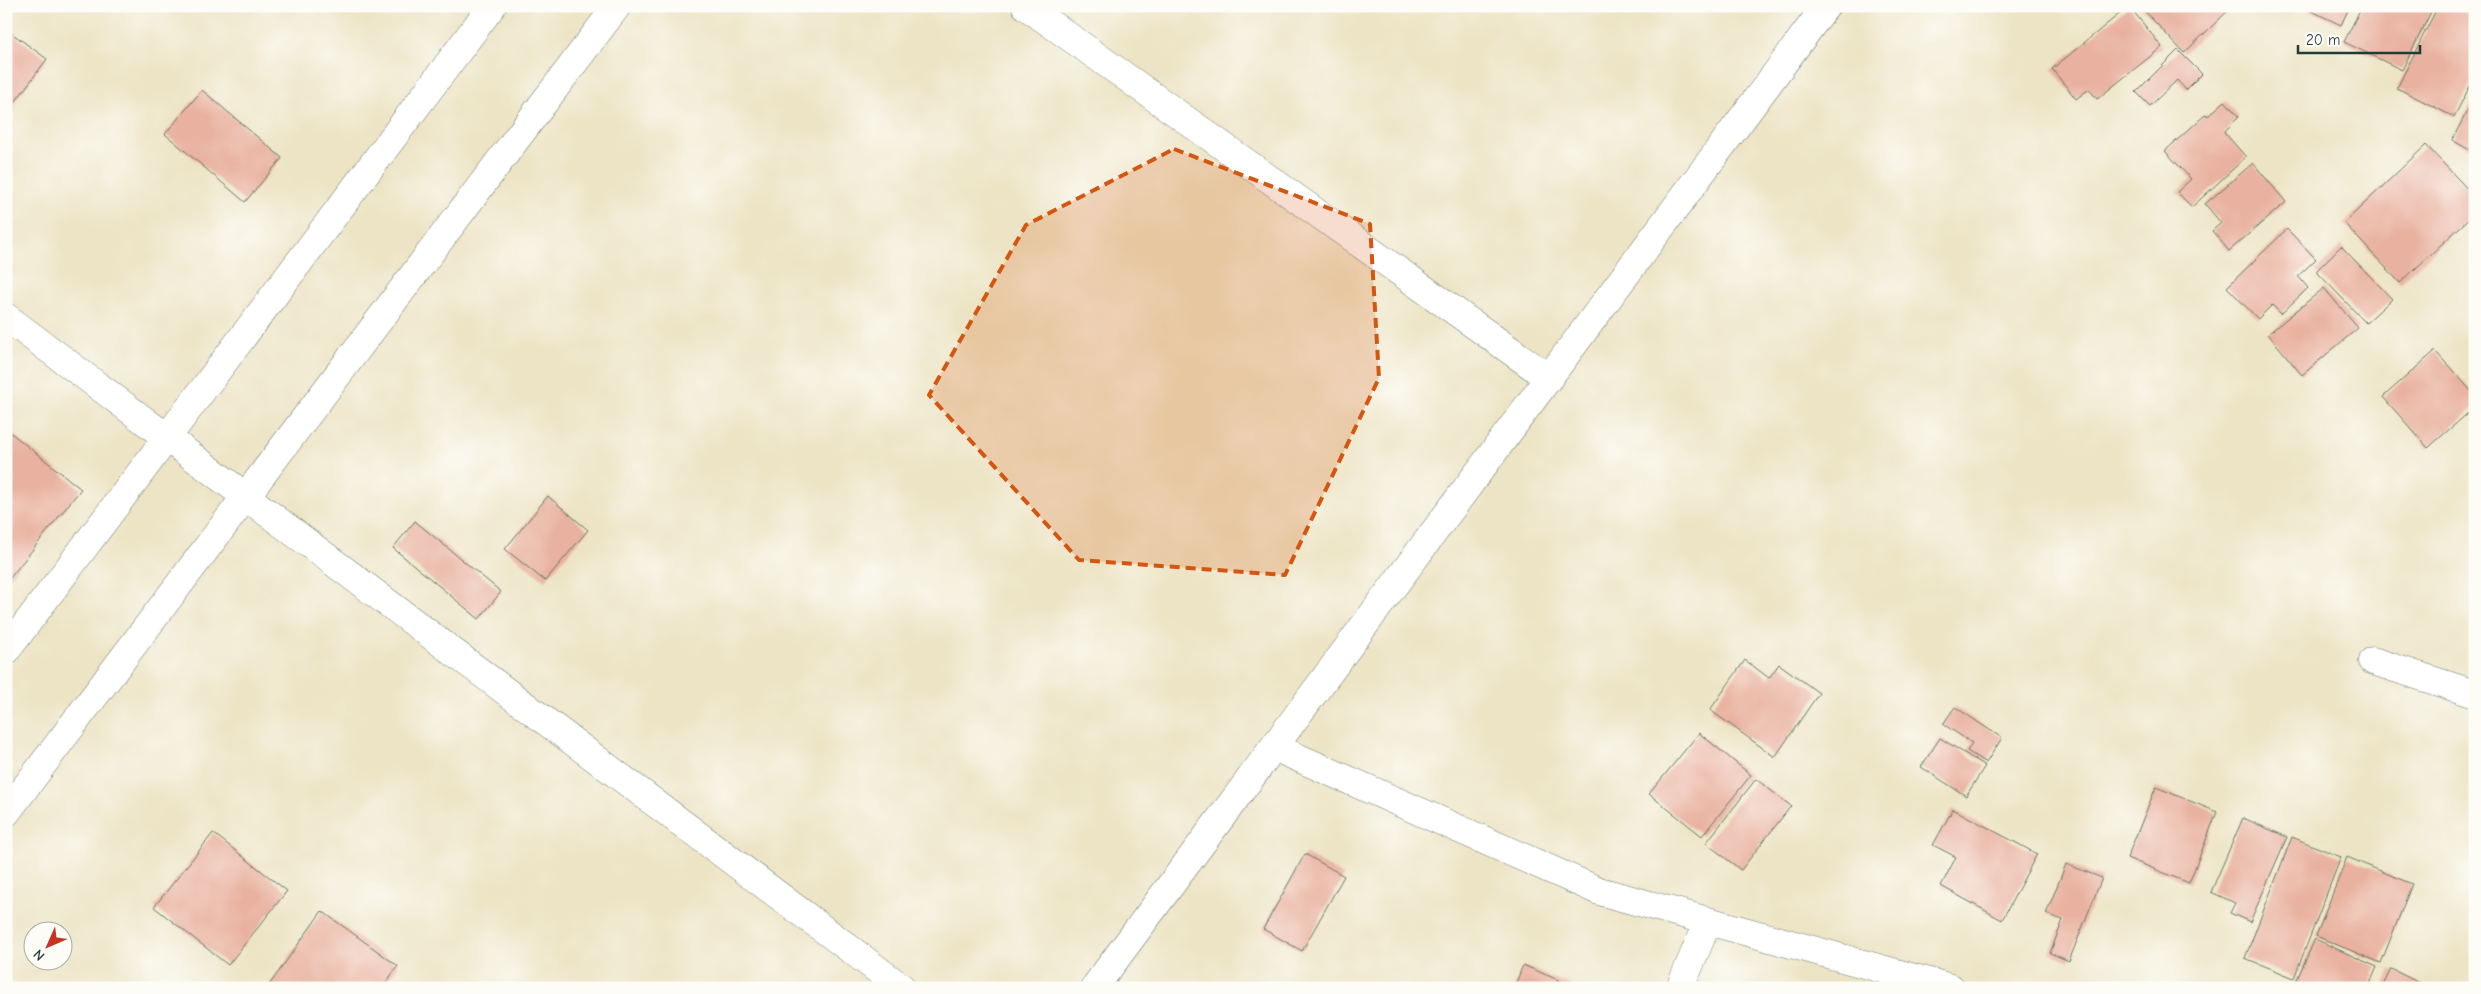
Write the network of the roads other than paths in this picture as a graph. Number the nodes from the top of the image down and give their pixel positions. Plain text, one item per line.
1 (492, 6) edge
2 (618, 6) edge
3 (1026, 6) edge
4 (1826, 6) edge
5 (6, 317) edge
6 (1549, 378) junction
7 (167, 437) junction
8 (246, 496) junction
9 (6, 651) edge
10 (2373, 661) dead end
11 (2475, 694) edge
12 (1274, 747) junction
13 (6, 813) edge
14 (1708, 921) junction
15 (902, 988) edge
16 (1094, 988) edge
17 (1680, 988) edge
18 (1951, 988) edge

1 - 7 street
2 - 8 street
3 - 6 street
4 - 6 street
5 - 7 street
6 - 12 street
7 - 8 street
7 - 9 street
8 - 13 street
8 - 15 street
10 - 11 street
12 - 14 street
12 - 16 street
14 - 17 street
14 - 18 street

